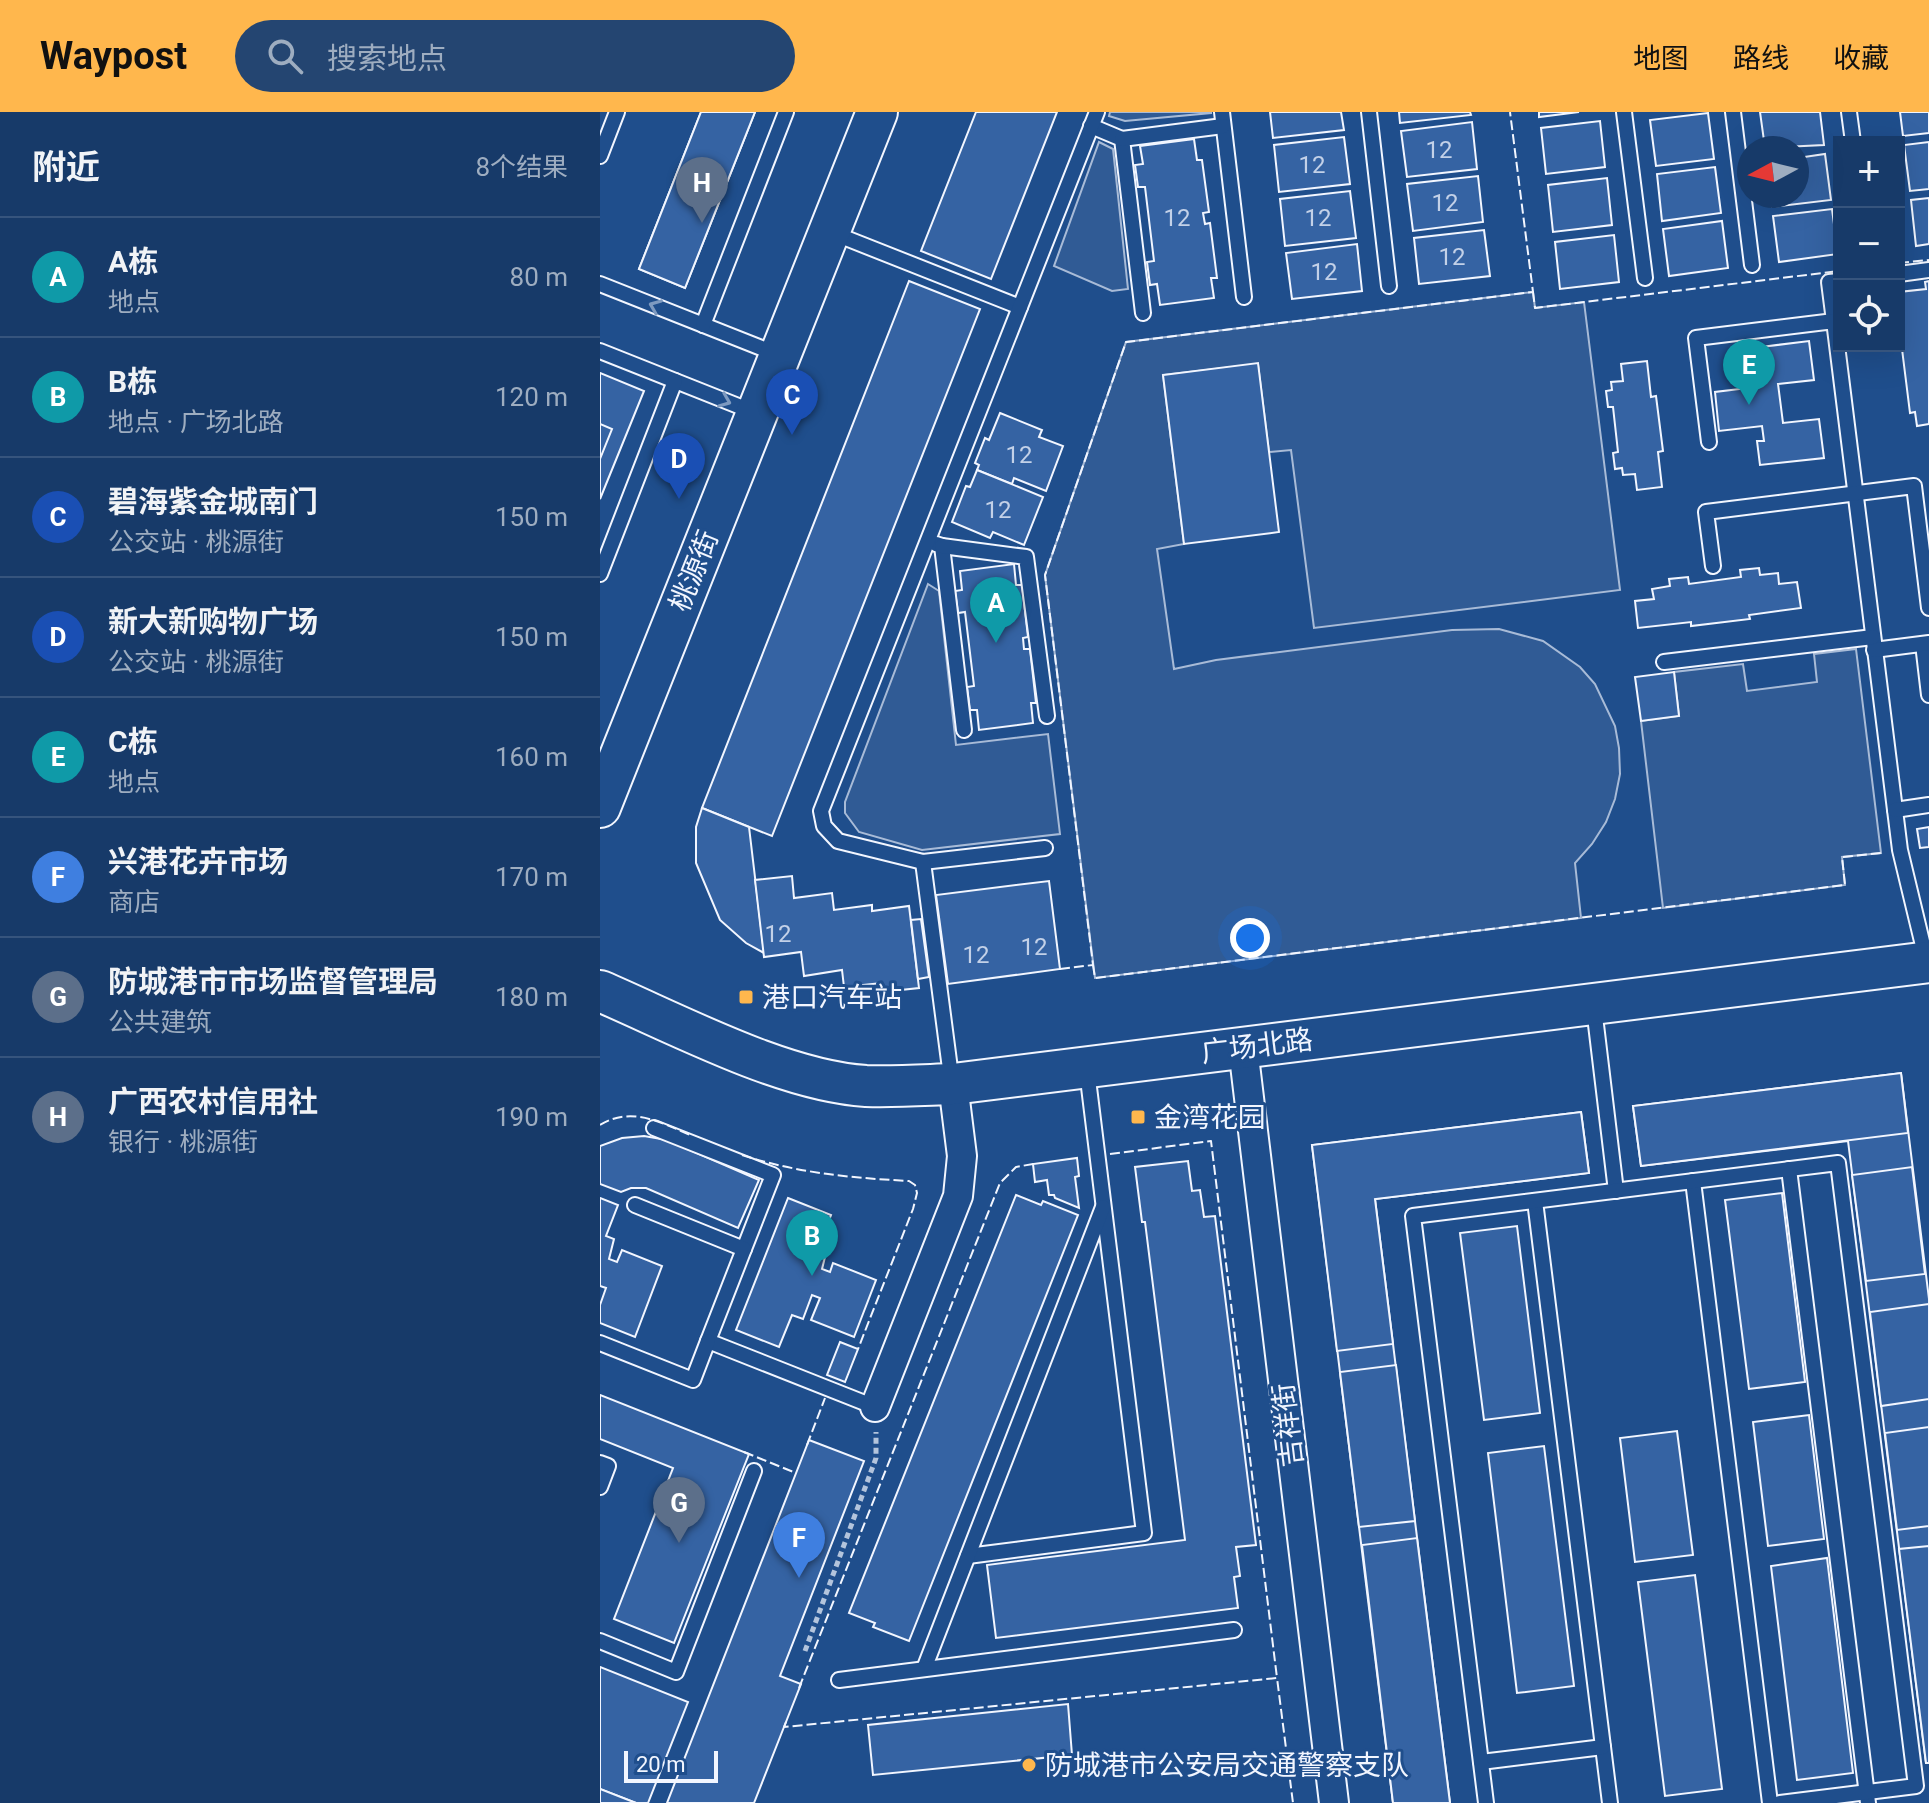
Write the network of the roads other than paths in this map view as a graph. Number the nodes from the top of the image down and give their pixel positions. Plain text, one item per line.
1 (617, 112) edge
2 (786, 112) edge
3 (877, 112) edge
4 (1369, 112) edge
5 (1624, 112) edge
6 (1733, 112) edge
7 (1849, 112) edge
8 (1094, 119) edge
9 (1222, 119) edge
10 (1852, 136) edge
11 (1122, 139) junction
12 (600, 156) edge
13 (829, 231) junction
14 (1752, 265) dead end
15 (1929, 270) edge
16 (1905, 273) edge
17 (1645, 278) dead end
18 (1833, 282) edge
19 (600, 284) edge
20 (1389, 286) dead end
21 (1244, 297) dead end
22 (1020, 307) junction
23 (1143, 313) dead end
24 (1833, 313) edge
25 (1833, 321) edge
26 (703, 325) junction
27 (600, 351) edge
28 (1838, 352) edge
29 (780, 355) junction
30 (675, 381) junction
31 (757, 413) junction
32 (1709, 442) dead end
33 (1855, 493) junction
34 (935, 544) junction
35 (1713, 566) dead end
36 (600, 574) edge
37 (1929, 608) edge
38 (1874, 643) junction
39 (1926, 644) edge
40 (1664, 662) dead end
41 (1929, 695) edge
42 (1047, 716) dead end
43 (964, 730) dead end
44 (1929, 805) edge
45 (600, 807) edge
46 (1895, 810) junction
47 (1045, 848) dead end
48 (923, 862) junction
49 (1928, 967) edge
50 (600, 991) edge
51 (1593, 1004) junction
52 (1243, 1048) junction
53 (1086, 1067) junction
54 (953, 1084) junction
55 (654, 1128) dead end
56 (1789, 1169) junction
57 (1693, 1181) junction
58 (1616, 1191) junction
59 (1535, 1201) junction
60 (635, 1205) dead end
61 (1103, 1206) junction
62 (744, 1249) junction
63 (708, 1341) junction
64 (600, 1343) edge
65 (875, 1407) joint
66 (600, 1463) edge
67 (754, 1471) dead end
68 (600, 1487) edge
69 (968, 1556) junction
70 (1234, 1630) dead end
71 (600, 1641) edge
72 (924, 1669) junction
73 (839, 1680) dead end
74 (1603, 1747) junction
75 (1481, 1762) junction
76 (1867, 1798) edge
77 (1334, 1803) edge
78 (1486, 1803) edge
79 (1610, 1803) edge
80 (1770, 1803) edge
81 (1782, 1803) edge

1 - 12 lane
2 - 26 lane
3 - 13 street, 桃源街
4 - 20 lane
5 - 17 lane
6 - 14 lane
7 - 10 lane
8 - 11 lane
8 - 22 lane
9 - 11 lane
9 - 21 lane
11 - 23 lane
13 - 22 lane
13 - 29 street, 桃源街
15 - 16 lane
18 - 24 lane
26 -> 19 lane
22 - 34 lane
25 - 32 lane
26 - 29 lane
27 - 30 lane
28 - 33 lane
29 - 31 street, 桃源街
30 -> 31 lane
30 - 36 lane
31 - 45 street, 桃源街
33 - 35 lane
33 - 37 lane
33 - 38 lane
34 - 42 lane
34 - 43 lane
34 - 48 lane
38 - 39 lane
38 - 40 lane
38 - 46 lane
39 - 41 lane
44 - 46 lane
46 - 49 lane
47 - 48 lane
48 - 54 lane
49 - 51 street, 广场北路
50 - 54 street, 广场北路
51 - 52 street, 广场北路
51 - 58 lane
52 - 53 street, 广场北路
52 - 77 street, 吉祥街
53 - 54 street, 广场北路
53 - 61 lane
54 - 65 street
55 - 62 lane
56 - 57 lane
56 - 76 lane
56 - 76 lane
57 - 58 lane
57 - 80 lane
58 - 59 lane
59 - 74 lane
59 - 75 lane
60 - 62 lane
61 - 69 lane
61 - 69 lane
62 - 63 lane
63 - 64 lane
63 - 65 lane
66 - 68 lane
67 - 71 lane
69 - 72 lane
70 - 72 lane
72 - 73 lane
74 - 75 lane
74 - 79 lane
75 - 78 lane
76 - 81 lane

